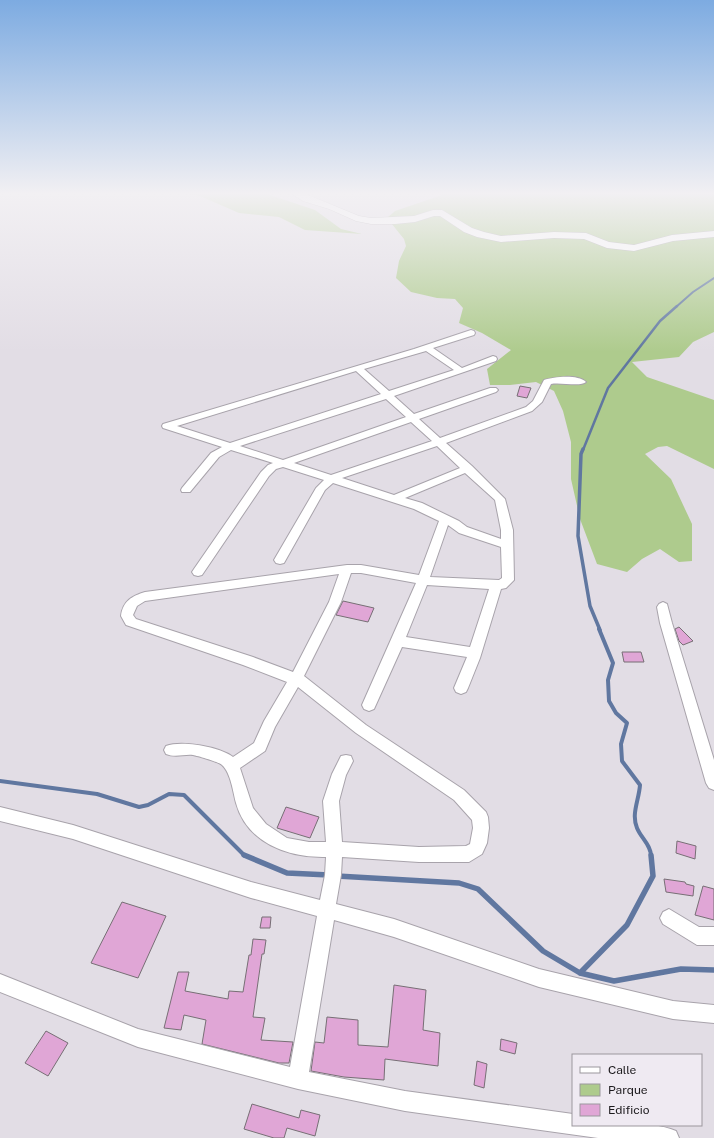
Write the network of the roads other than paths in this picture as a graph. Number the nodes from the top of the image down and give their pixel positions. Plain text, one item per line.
1 (608, 245) edge
2 (649, 245) edge
3 (471, 333) dead end
4 (427, 348) junction
5 (493, 359) dead end
6 (358, 368) junction
7 (461, 371) junction
8 (581, 382) dead end
9 (493, 390) dead end
10 (387, 395) junction
11 (412, 419) junction
12 (440, 442) junction
13 (230, 446) junction
14 (283, 462) junction
15 (468, 468) junction
16 (332, 478) junction
17 (186, 490) dead end
18 (396, 498) junction
19 (445, 519) junction
20 (506, 545) junction
21 (280, 560) dead end
22 (347, 569) junction
23 (198, 572) dead end
24 (423, 580) junction
25 (496, 586) junction
26 (663, 607) dead end
27 (397, 641) junction
28 (474, 654) junction
29 (296, 679) junction
30 (461, 688) dead end
31 (369, 705) dead end
32 (171, 750) dead end
33 (346, 761) dead end
34 (231, 766) junction
35 (714, 783) edge
36 (0, 814) edge
37 (335, 849) junction
38 (326, 910) junction
39 (669, 918) dead end
40 (714, 936) edge
41 (0, 983) edge
42 (714, 1014) edge
43 (298, 1079) junction
44 (572, 1124) edge
45 (584, 1126) edge
46 (669, 1138) edge

1 - 2 street
3 - 4 street
4 - 6 street
4 - 7 street
5 - 7 street
6 - 10 street
6 - 13 street
7 - 10 street
8 - 12 street
9 - 11 street
10 - 11 street
10 - 13 street
11 - 12 street
11 - 14 street
12 - 15 street
12 - 16 street
13 - 14 street
13 - 17 street
14 - 16 street
14 - 23 street
15 - 18 street
15 - 20 street
16 - 18 street
16 - 21 street
18 - 19 street
19 - 20 street
19 - 24 street
20 - 25 street
22 - 24 street
22 - 29 street
22 - 29 street
24 - 25 street
24 - 27 street
25 - 28 street
26 - 35 street
27 - 28 street
27 - 31 street
28 - 30 street
29 - 34 street
29 - 37 street
32 - 34 street
33 - 37 street
34 - 37 street
36 - 38 street
37 - 38 street
38 - 42 street
38 - 43 street
39 - 40 street
41 - 43 street
43 - 44 street
45 - 46 street

